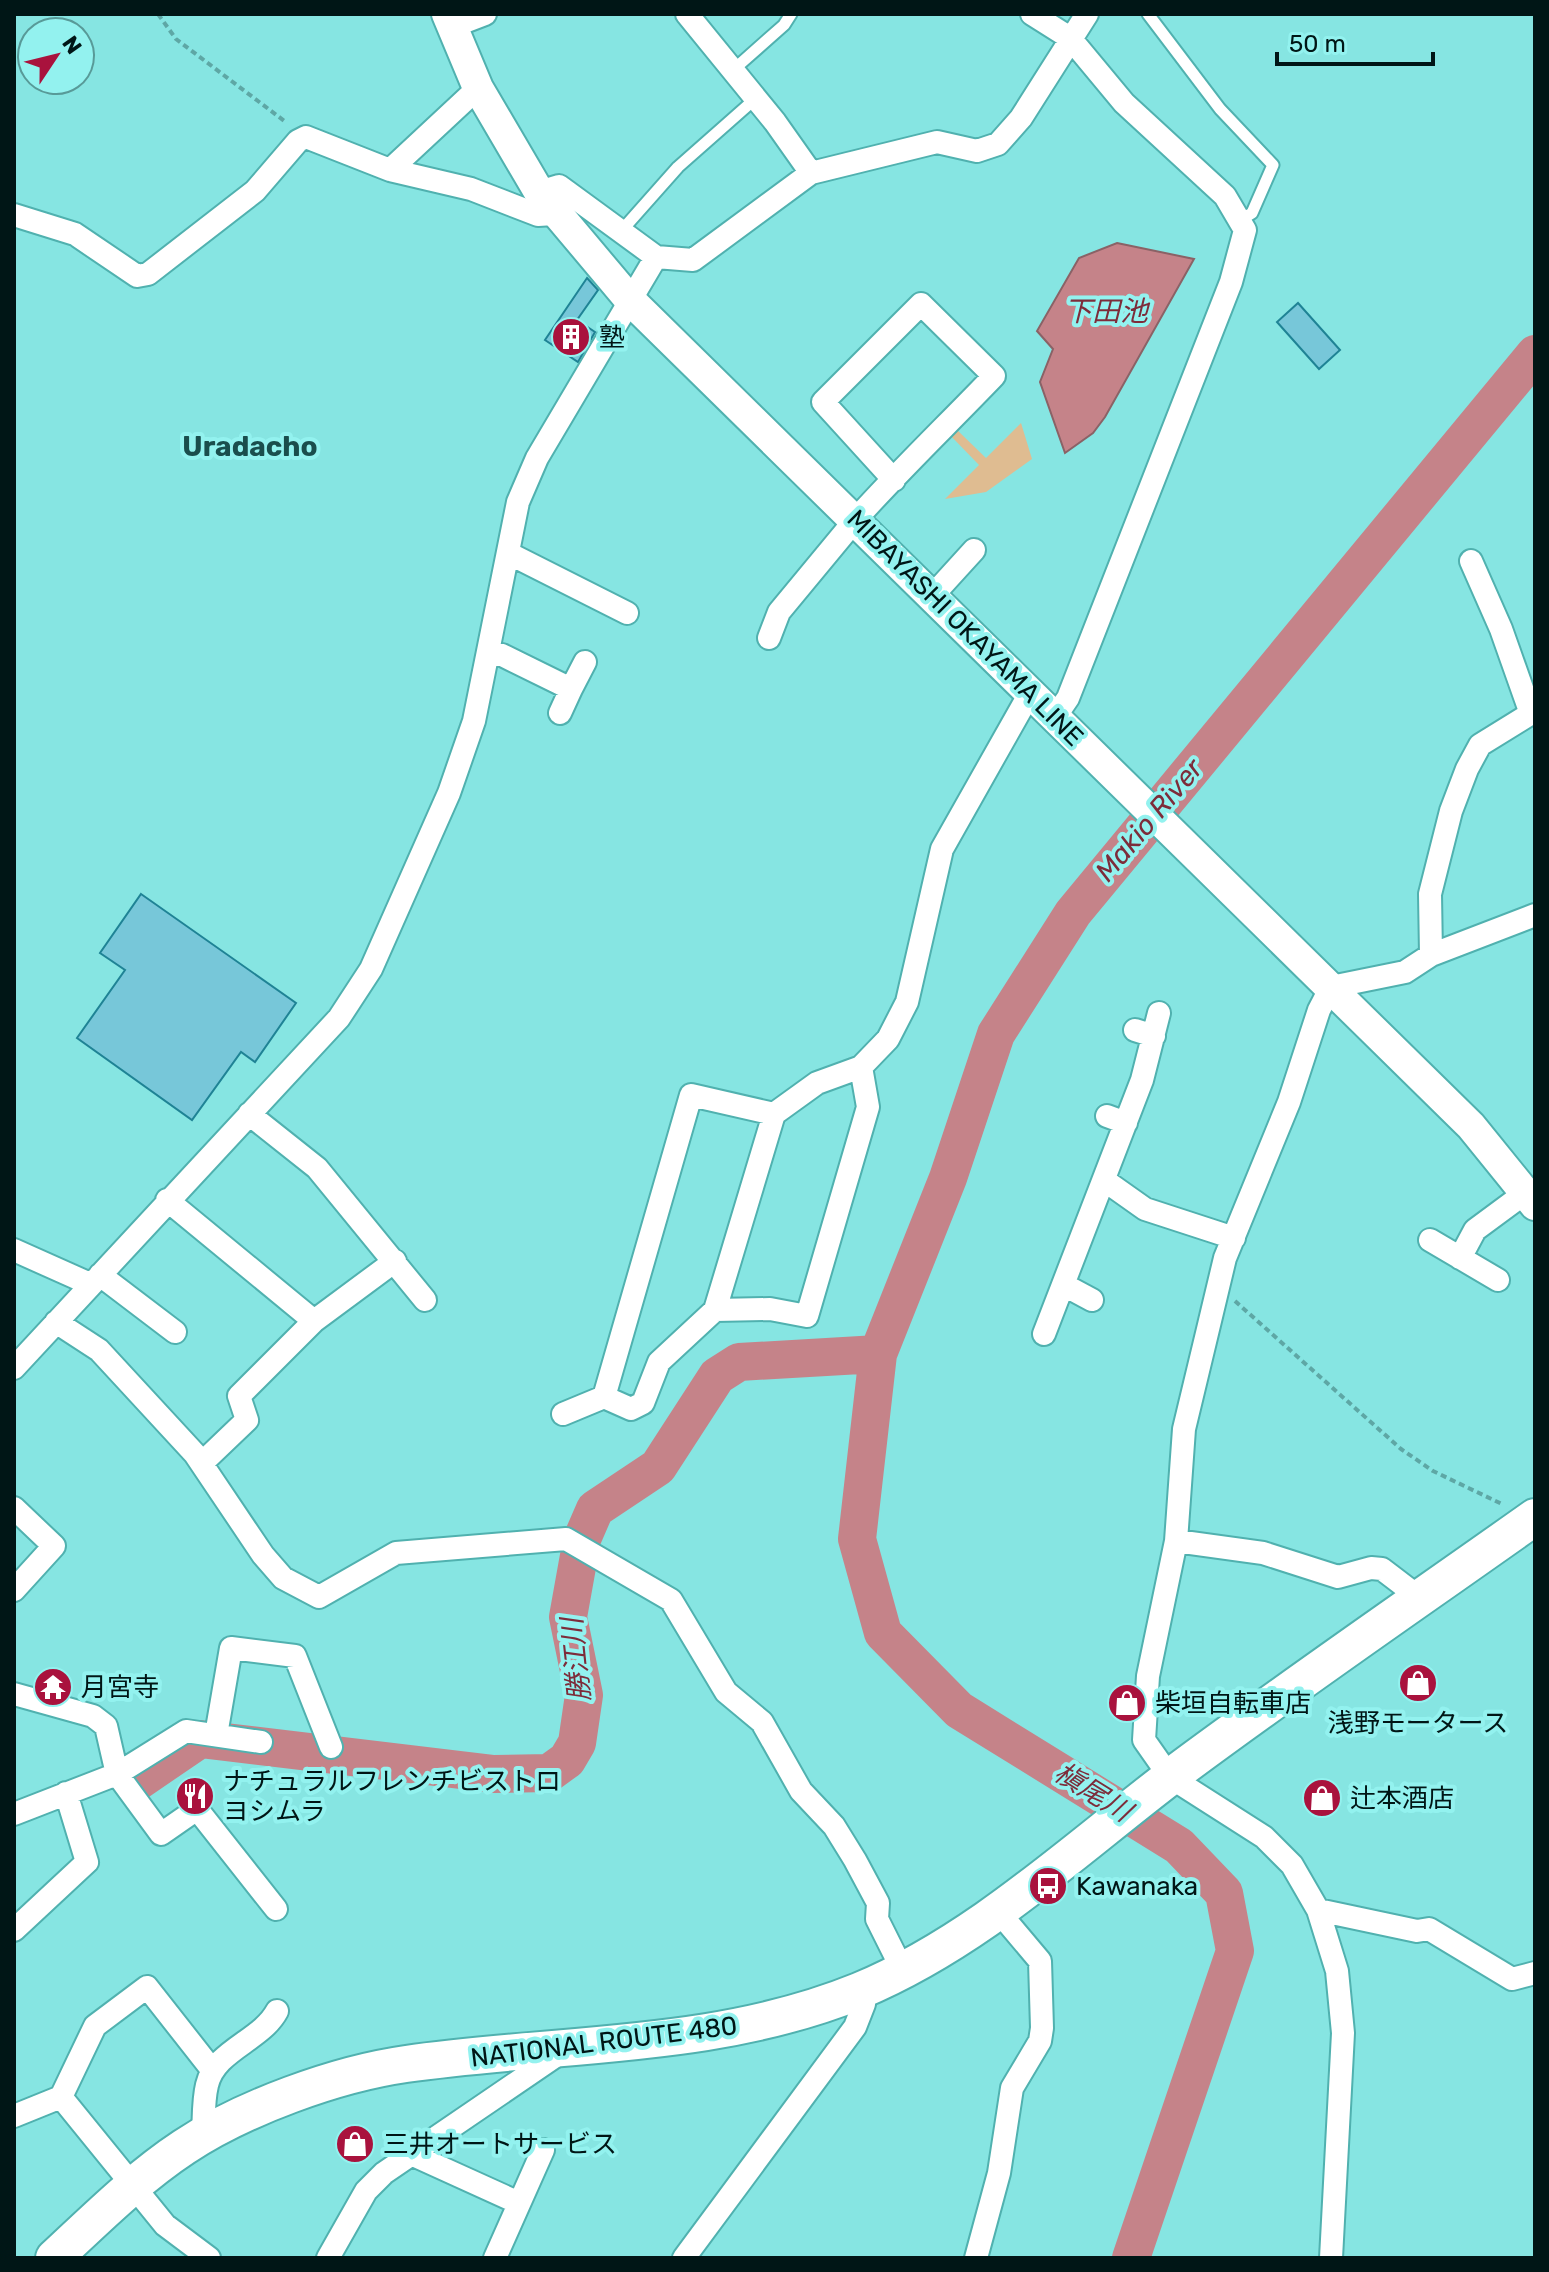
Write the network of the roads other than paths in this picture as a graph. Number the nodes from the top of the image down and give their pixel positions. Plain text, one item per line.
1 (485, 14) edge
2 (687, 14) edge
3 (791, 14) edge
4 (1032, 14) edge
5 (1087, 14) edge
6 (1148, 14) edge
7 (449, 21) edge
8 (1070, 38) junction
9 (732, 71) junction
10 (478, 88) junction
11 (755, 99) junction
12 (390, 170) junction
13 (811, 173) junction
14 (546, 203) junction
15 (14, 215) edge
16 (1242, 219) junction
17 (623, 229) junction
18 (656, 257) junction
19 (629, 299) junction
20 (894, 480) junction
21 (856, 519) junction
22 (974, 550) dead end
23 (508, 553) junction
24 (1471, 561) dead end
25 (933, 595) junction
26 (627, 613) dead end
27 (768, 623) dead end
28 (488, 653) junction
29 (585, 662) dead end
30 (571, 689) junction
31 (1030, 693) junction
32 (1532, 711) edge
33 (560, 713) dead end
34 (1055, 717) junction
35 (1535, 915) edge
36 (1431, 955) junction
37 (1331, 987) junction
38 (1159, 1013) dead end
39 (861, 1067) junction
40 (249, 1114) junction
41 (774, 1114) junction
42 (1104, 1180) junction
43 (1530, 1199) edge
44 (167, 1200) junction
45 (1234, 1238) junction
46 (1430, 1240) dead end
47 (14, 1250) edge
48 (1460, 1258) junction
49 (395, 1261) junction
50 (95, 1280) junction
51 (1498, 1280) dead end
52 (1064, 1285) junction
53 (425, 1300) dead end
54 (1092, 1300) dead end
55 (715, 1310) junction
56 (314, 1321) junction
57 (56, 1322) junction
58 (175, 1332) dead end
59 (1044, 1334) dead end
60 (14, 1368) edge
61 (604, 1397) junction
62 (563, 1414) dead end
63 (202, 1463) junction
64 (14, 1508) edge
65 (1534, 1517) edge
66 (1176, 1541) junction
67 (14, 1590) edge
68 (1420, 1598) junction
69 (14, 1694) edge
70 (216, 1735) junction
71 (261, 1742) dead end
72 (331, 1747) dead end
73 (117, 1774) junction
74 (1161, 1785) junction
75 (66, 1793) junction
76 (14, 1814) edge
77 (276, 1909) dead end
78 (997, 1910) junction
79 (1318, 1910) junction
80 (14, 1930) edge
81 (902, 1969) junction
82 (1535, 1973) edge
83 (860, 1990) junction
84 (277, 2011) dead end
85 (567, 2048) junction
86 (213, 2071) junction
87 (61, 2097) junction
88 (14, 2116) edge
89 (203, 2136) junction
90 (543, 2150) dead end
91 (411, 2154) junction
92 (132, 2189) junction
93 (519, 2203) junction
94 (54, 2258) edge
95 (209, 2258) edge
96 (328, 2258) edge
97 (495, 2258) edge
98 (684, 2258) edge
99 (976, 2258) edge
100 (1331, 2258) edge

1 - 7 street
2 - 9 street
3 - 9 lane
4 - 8 street
5 - 8 street
6 - 16 lane
7 - 10 main road, MIBAYASHI OKAYAMA LINE
8 - 13 street
8 - 16 street
9 - 11 street
10 - 12 street
10 - 14 main road, MIBAYASHI OKAYAMA LINE
11 - 13 street
11 - 17 lane
12 - 14 street
12 - 15 street
13 - 18 street
14 - 17 street
14 - 19 main road, MIBAYASHI OKAYAMA LINE
16 - 34 street
17 - 18 street
18 - 19 street
19 - 21 main road, MIBAYASHI OKAYAMA LINE
19 - 23 street
20 - 20 street
20 - 21 street
21 - 25 main road, MIBAYASHI OKAYAMA LINE
21 - 27 street
22 - 25 street
23 - 26 street
23 - 28 street
24 - 32 street
25 - 31 main road, MIBAYASHI OKAYAMA LINE
28 - 30 street
28 - 40 street
29 - 30 street
30 - 33 street
31 - 34 main road, MIBAYASHI OKAYAMA LINE
31 - 39 street
32 - 36 street
34 - 37 main road, MIBAYASHI OKAYAMA LINE
35 - 36 street
36 - 37 street
37 - 43 main road, MIBAYASHI OKAYAMA LINE
37 - 45 street
38 - 42 street
39 - 41 street
39 - 55 street
40 - 44 street
40 - 49 street
41 - 55 street
41 - 61 street
42 - 45 street
42 - 52 street
43 - 48 street
44 - 50 street
44 - 56 street
45 - 66 street
46 - 48 street
47 - 50 street
48 - 51 street
49 - 53 street
49 - 56 street
50 - 57 street
50 - 58 street
52 - 54 street
52 - 59 street
55 - 61 street
56 - 63 street
57 - 60 street
57 - 63 street
61 - 62 street
63 - 81 street
64 - 67 street
65 - 68 highway, NATIONAL ROUTE 480
66 - 68 street
66 - 74 street
68 - 74 highway, NATIONAL ROUTE 480
69 - 73 street
70 - 71 street
70 - 72 street
70 - 73 street
73 - 75 street
73 - 77 street
74 - 78 highway, NATIONAL ROUTE 480
74 - 79 street
75 - 76 street
75 - 80 street
78 - 81 highway, NATIONAL ROUTE 480
78 - 99 street
79 - 82 street
79 - 100 street
81 - 83 highway, NATIONAL ROUTE 480
83 - 85 highway, NATIONAL ROUTE 480
83 - 98 street
84 - 86 street
85 - 89 highway, NATIONAL ROUTE 480
85 - 91 street
86 - 87 street
86 - 89 street
87 - 88 street
87 - 92 street
89 - 92 highway, NATIONAL ROUTE 480
90 - 93 street
91 - 93 street
91 - 96 street
92 - 94 highway, NATIONAL ROUTE 480
92 - 95 street
93 - 97 street

